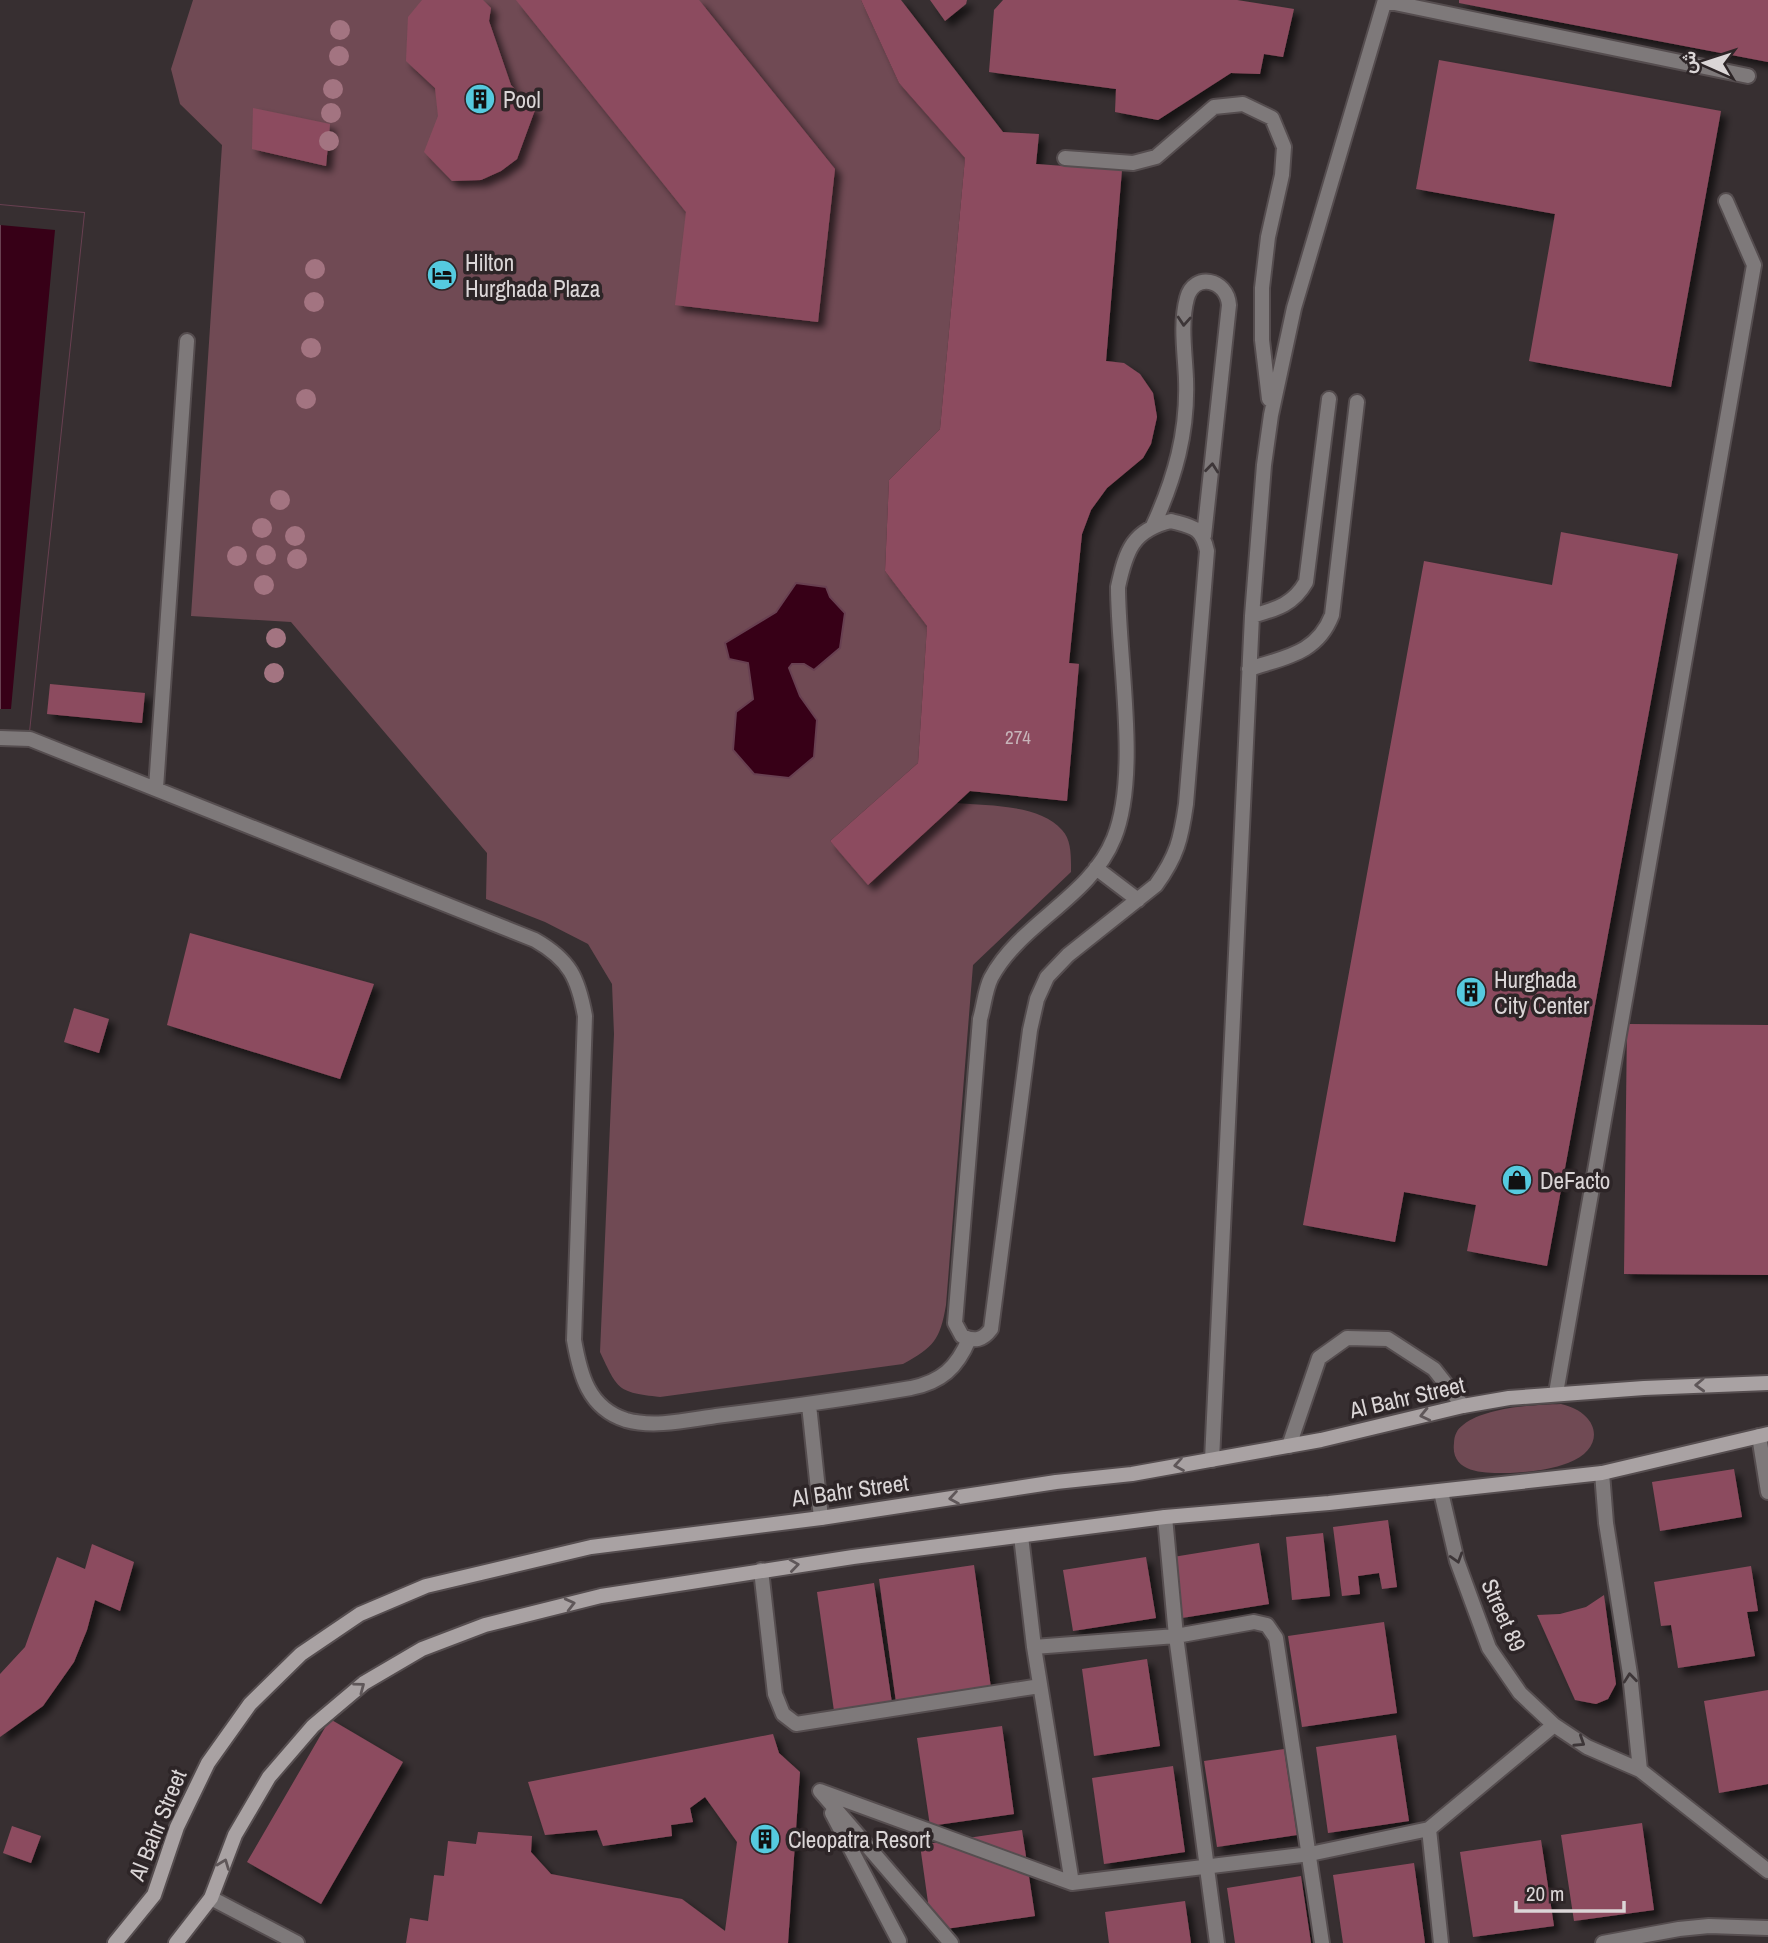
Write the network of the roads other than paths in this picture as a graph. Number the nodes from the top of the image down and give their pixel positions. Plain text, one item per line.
1 (1385, 1) edge
2 (1748, 76) dead end
3 (1065, 158) dead end
4 (1726, 201) dead end
5 (187, 341) dead end
6 (1329, 399) dead end
7 (1357, 402) dead end
8 (1271, 415) junction
9 (1153, 526) junction
10 (1204, 536) junction
11 (1252, 616) junction
12 (1249, 669) junction
13 (0, 738) edge
14 (156, 788) junction
15 (1096, 868) junction
16 (1138, 900) junction
17 (969, 1339) junction
18 (1768, 1383) edge
19 (1556, 1393) junction
20 (809, 1405) junction
21 (1463, 1406) junction
22 (1763, 1435) edge
23 (1289, 1446) junction
24 (1212, 1460) junction
25 (1602, 1473) junction
26 (1441, 1492) junction
27 (1768, 1492) edge
28 (1165, 1517) junction
29 (821, 1518) junction
30 (1021, 1536) junction
31 (761, 1570) junction
32 (1177, 1636) junction
33 (1034, 1647) junction
34 (1040, 1686) junction
35 (1554, 1725) junction
36 (1640, 1770) junction
37 (820, 1791) junction
38 (1429, 1829) junction
39 (1310, 1854) junction
40 (1207, 1868) junction
41 (1768, 1871) edge
42 (1072, 1883) junction
43 (211, 1898) junction
44 (1768, 1927) edge
45 (900, 1941) edge
46 (115, 1943) edge
47 (176, 1943) edge
48 (297, 1943) edge
49 (951, 1943) edge
50 (1217, 1943) edge
51 (1322, 1943) edge
52 (1441, 1943) edge
53 (1604, 1943) edge

1 - 2 street
1 - 8 street
3 - 8 street
4 - 19 street
5 - 14 street
6 - 11 street
7 - 12 street
8 - 11 street
9 - 10 street
10 -> 9 street
9 - 15 street
10 - 16 street
11 - 12 street
12 - 24 street
13 - 14 street
14 - 20 street
15 - 16 street
15 - 17 street
16 - 17 street
17 - 20 street
18 -> 19 main road, Al Bahr Street
19 - 21 main road, Al Bahr Street
20 - 29 street
21 -> 23 main road, Al Bahr Street
21 - 23 street
22 - 25 main road
22 - 27 street
23 - 24 main road, Al Bahr Street
24 -> 29 main road, Al Bahr Street
25 - 26 main road
36 -> 25 street
26 - 28 main road
26 -> 35 street, Street 89
28 - 30 main road
28 - 32 street
29 - 46 main road, Al Bahr Street
31 -> 30 main road
30 - 33 street
31 - 34 street
43 -> 31 main road
32 - 33 street
32 - 39 street
32 - 40 street
33 - 34 street
34 - 42 street
35 -> 36 street, Street 89
35 - 38 street
36 - 41 street, Street 89
37 - 42 street
37 - 45 street
37 - 49 street
38 - 39 street
38 - 52 street
39 - 40 street
39 - 51 street
40 - 42 street
40 - 50 street
43 - 47 main road
43 - 48 street
44 - 53 street

